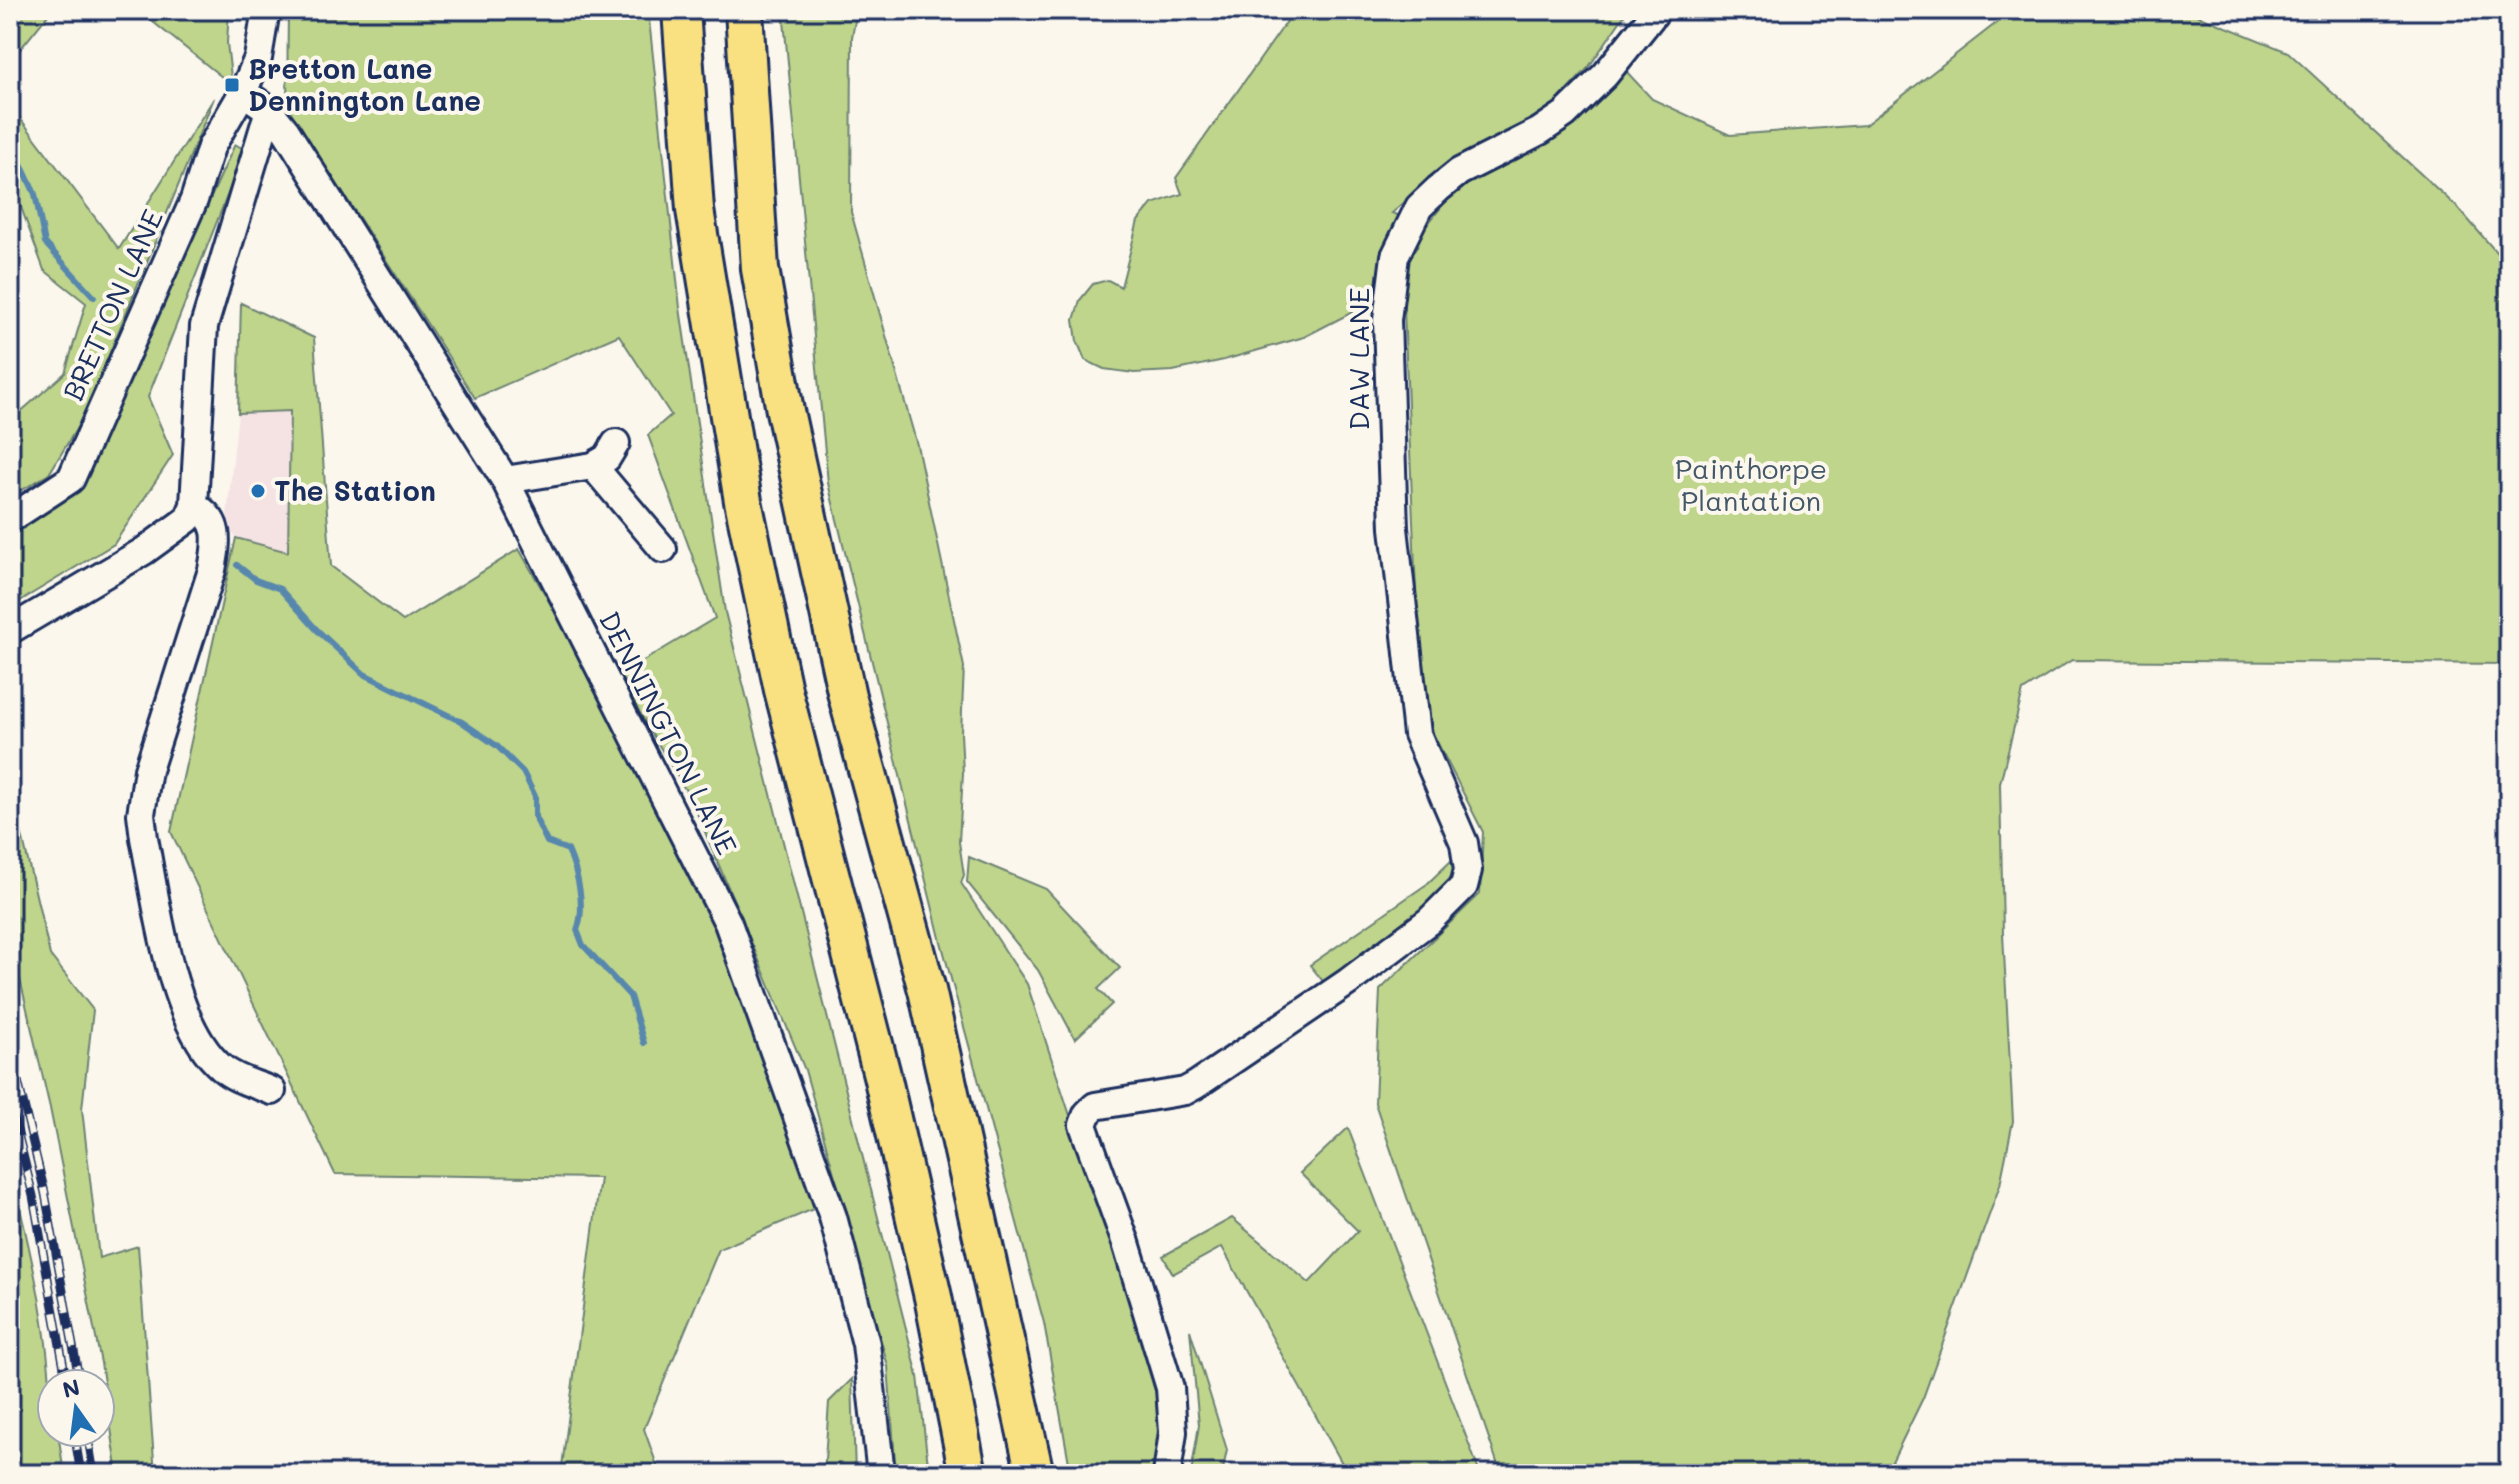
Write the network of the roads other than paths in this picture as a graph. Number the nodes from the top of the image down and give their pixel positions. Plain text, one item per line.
1 (266, 10) edge
2 (681, 10) edge
3 (744, 10) edge
4 (1657, 10) edge
5 (243, 92) junction
6 (269, 110) junction
7 (616, 443) dead end
8 (593, 466) junction
9 (505, 480) junction
10 (194, 505) junction
11 (10, 519) edge
12 (663, 549) dead end
13 (10, 630) edge
14 (272, 1091) dead end
15 (881, 1474) edge
16 (968, 1474) edge
17 (1035, 1474) edge
18 (1167, 1474) edge

1 - 5 street, BRETTON LANE
2 - 16 highway
3 - 17 highway
4 - 18 street, DAW LANE
5 - 6 street, DENNINGTON LANE
5 - 11 street, BRETTON LANE
6 - 9 street, DENNINGTON LANE
6 - 10 street
7 - 8 street
8 - 9 street
8 - 12 street
9 - 15 street, DENNINGTON LANE
10 - 13 street
10 - 14 street

